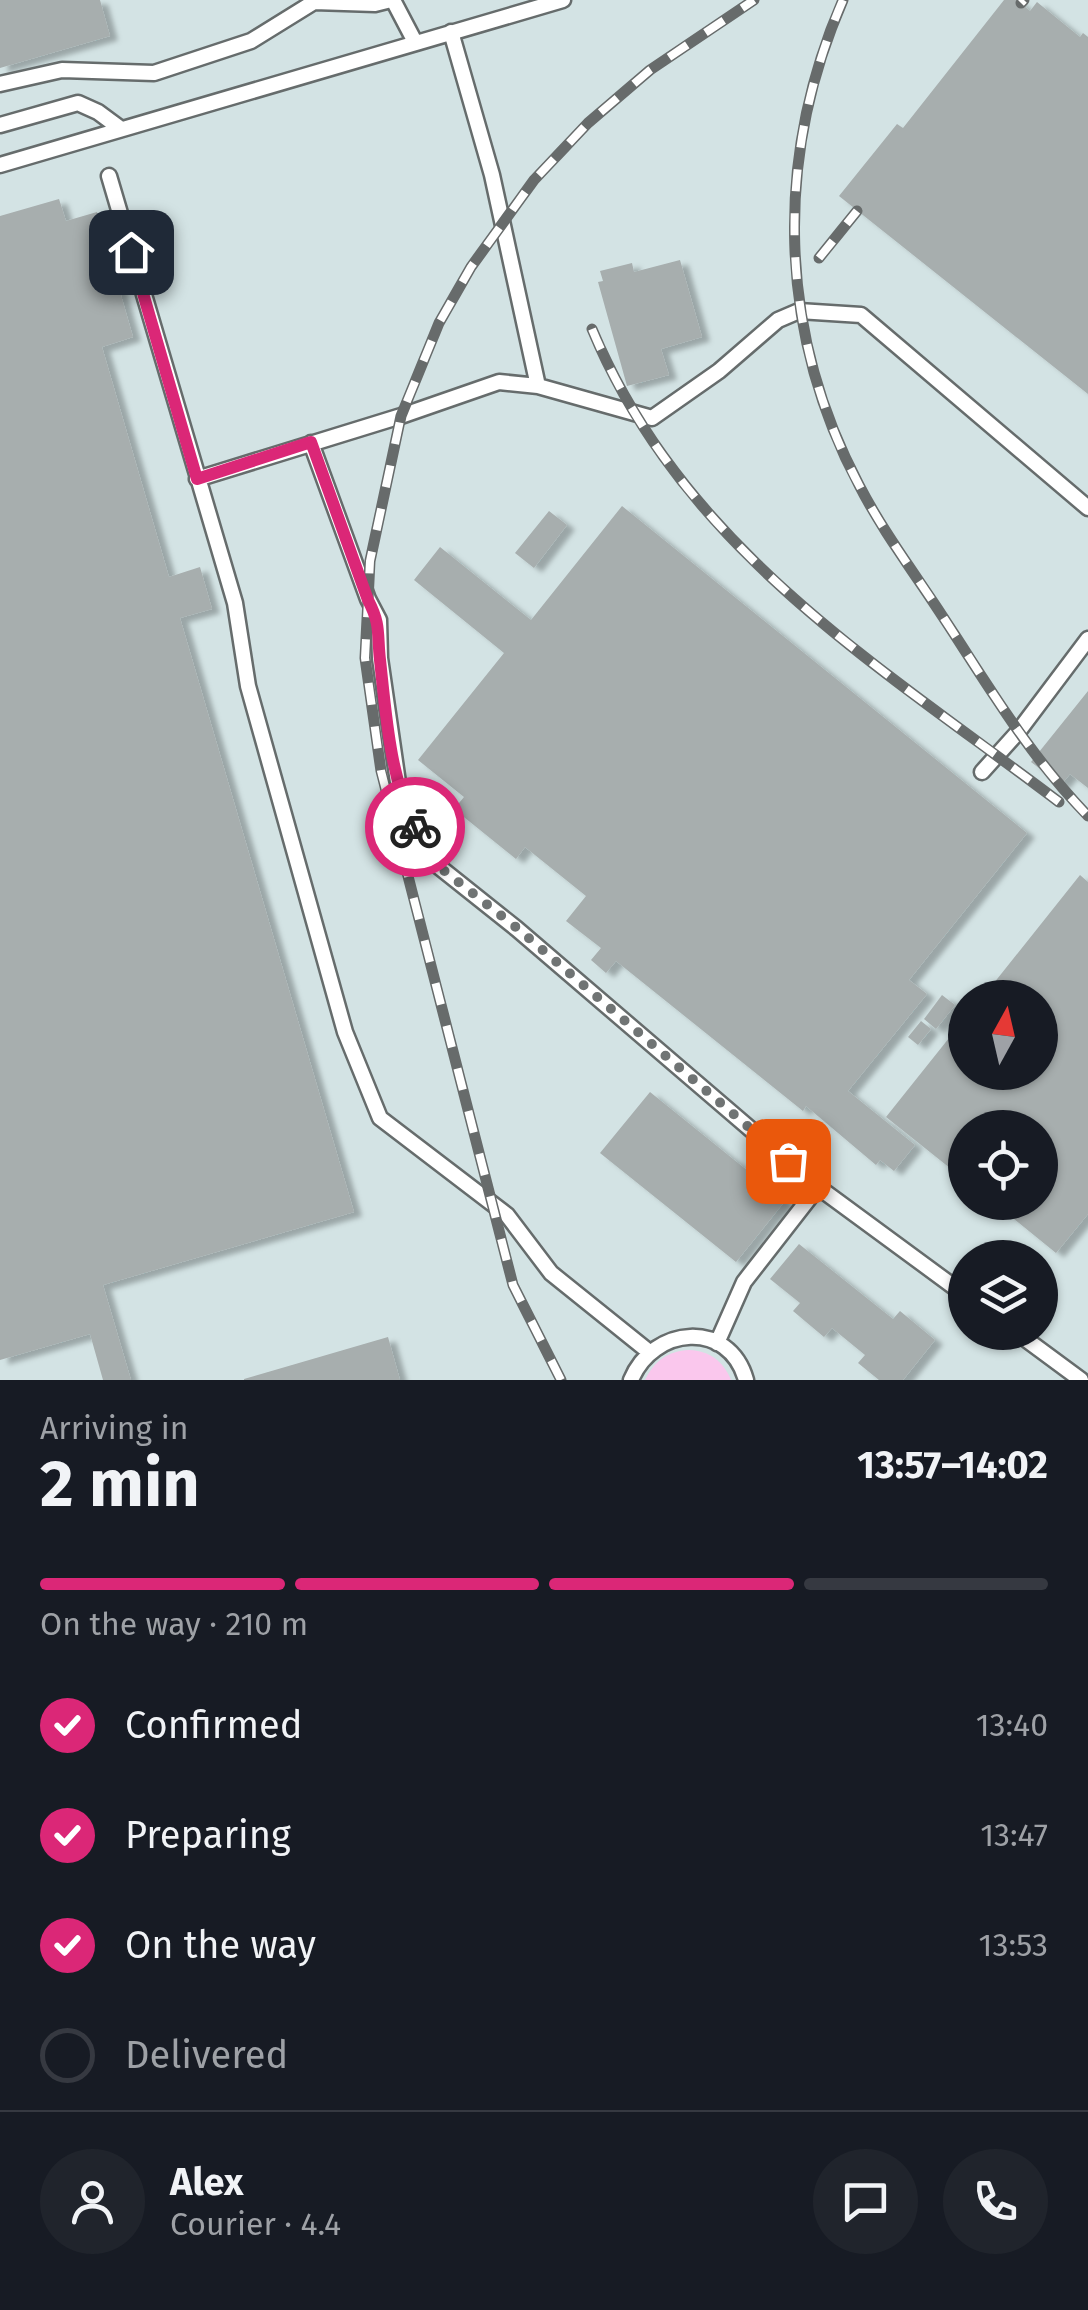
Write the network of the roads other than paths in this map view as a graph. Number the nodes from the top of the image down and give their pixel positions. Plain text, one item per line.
1 (392, 0) edge
2 (564, 0) edge
3 (314, 1) edge
4 (452, 32) junction
5 (415, 42) junction
6 (0, 84) edge
7 (0, 126) edge
8 (121, 130) junction
9 (0, 165) edge
10 (109, 176) dead end
11 (538, 386) junction
12 (311, 442) junction
13 (197, 479) junction
14 (1088, 508) edge
15 (1088, 639) edge
16 (982, 772) dead end
17 (818, 1187) junction
18 (948, 1283) edge
19 (717, 1343) junction
20 (1040, 1350) edge
21 (648, 1352) junction
22 (631, 1380) edge
23 (746, 1380) edge
24 (1081, 1380) edge

1 - 3 lane
1 - 5 lane
2 - 4 lane
3 - 6 lane
4 - 5 lane
4 - 11 lane
5 - 8 lane
7 - 8 lane
8 - 9 lane
10 - 13 lane
11 - 12 lane
11 - 14 lane
12 - 13 lane
12 - 17 lane
13 - 21 lane
15 - 16 lane
17 - 18 lane
17 - 19 lane
19 - 21 lane
19 - 23 lane
20 - 24 lane
21 - 22 lane

